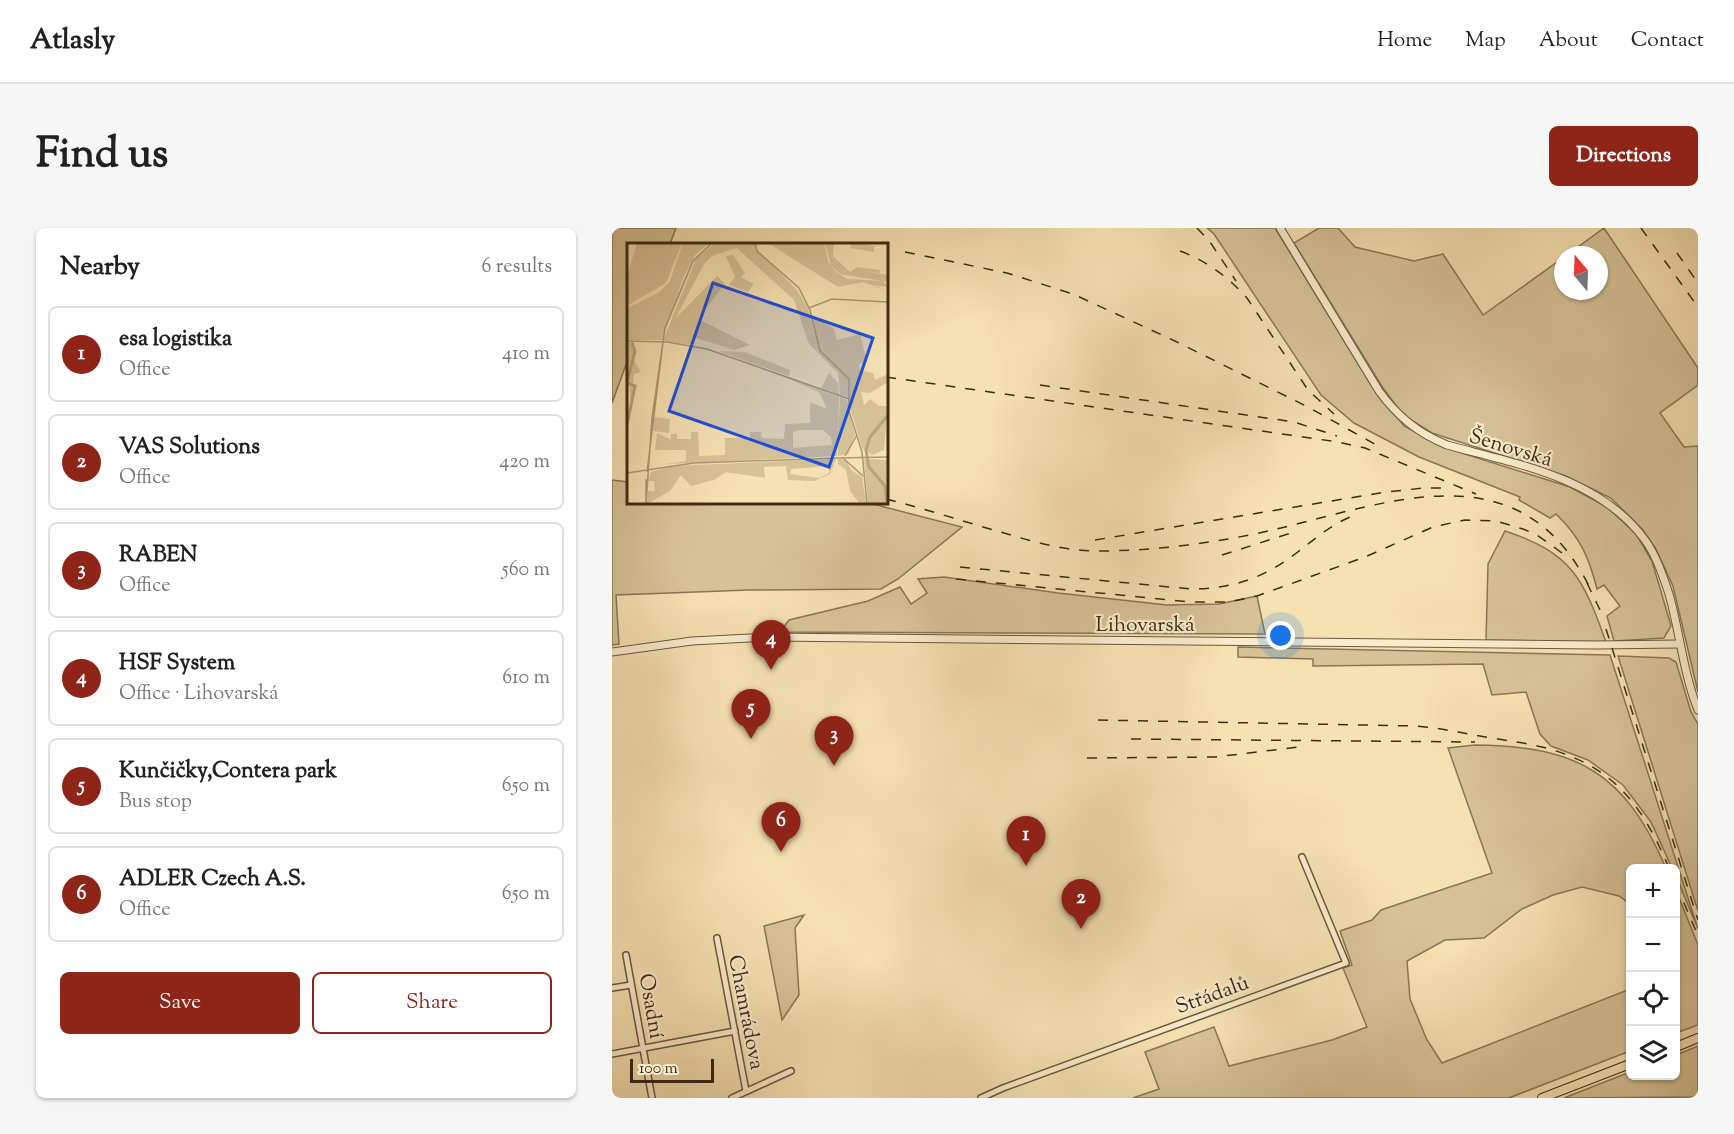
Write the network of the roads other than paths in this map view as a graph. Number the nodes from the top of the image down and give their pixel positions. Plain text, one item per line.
1 (1280, 228) edge
2 (1679, 644) junction
3 (612, 652) edge
4 (1698, 710) edge
5 (1302, 857) dead end
6 (717, 938) dead end
7 (626, 955) dead end
8 (631, 985) junction
9 (612, 988) edge
10 (735, 1031) junction
11 (1698, 1038) edge
12 (1680, 1045) edge
13 (643, 1048) junction
14 (612, 1054) edge
15 (1626, 1066) edge
16 (791, 1071) dead end
17 (746, 1091) junction
18 (652, 1098) edge
19 (732, 1098) edge
20 (981, 1098) edge
21 (1542, 1098) edge

1 - 2 street, Šenovská
2 - 3 street, Lihovarská
2 - 4 street, Šenovská
5 - 20 street, Střádalů
6 - 10 street, Chamrádova
7 - 8 street, Osadní
8 - 9 street
8 - 13 street, Osadní
10 - 13 street
10 - 17 street, Chamrádova
11 - 12 main road
13 - 14 street
13 - 18 street, Osadní
15 - 21 main road
16 - 17 street
17 - 19 street

